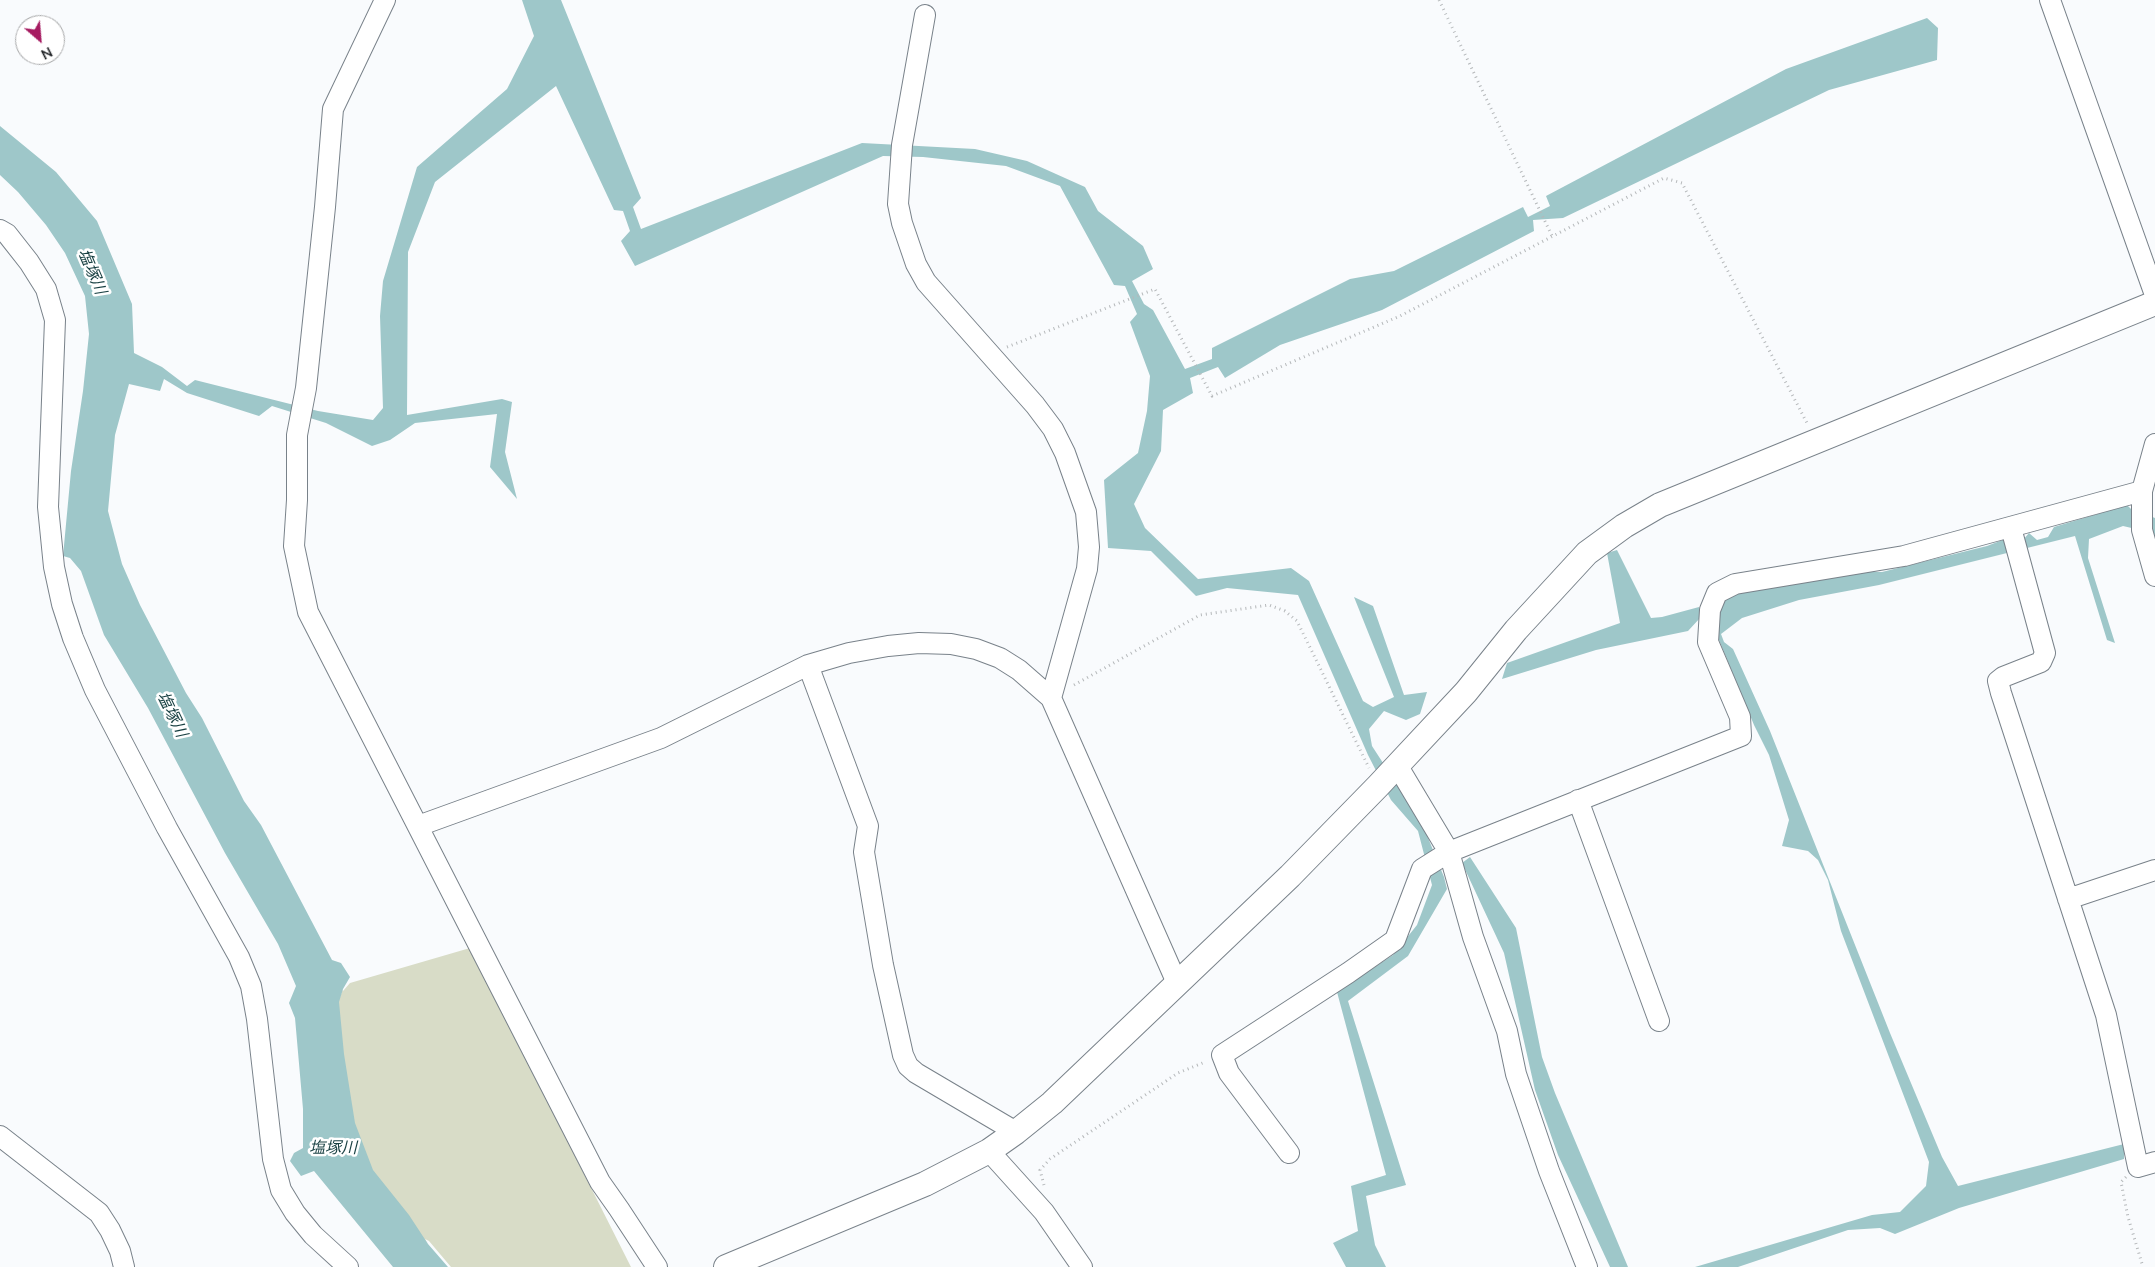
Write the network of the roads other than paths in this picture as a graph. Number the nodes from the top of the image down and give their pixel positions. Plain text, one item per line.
1 (385, 0) edge
2 (2050, 0) edge
3 (925, 15) dead end
4 (0, 230) edge
5 (2155, 295) edge
6 (2155, 303) edge
7 (2154, 452) edge
8 (2142, 490) junction
9 (2011, 528) junction
10 (2155, 576) edge
11 (808, 665) junction
12 (1051, 698) junction
13 (1398, 765) junction
14 (1578, 800) junction
15 (418, 826) junction
16 (1449, 852) junction
17 (2155, 870) edge
18 (2068, 899) junction
19 (1177, 983) junction
20 (1659, 1021) dead end
21 (1016, 1132) junction
22 (0, 1136) edge
23 (989, 1151) junction
24 (1289, 1153) dead end
25 (2146, 1165) edge
26 (124, 1267) edge
27 (348, 1267) edge
28 (657, 1267) edge
29 (726, 1267) edge
30 (1082, 1267) edge
31 (1587, 1267) edge

1 - 15 street
2 - 5 street
3 - 12 street
4 - 27 street
6 - 13 street
7 - 8 street
8 - 9 street
8 - 10 street
9 - 14 street
9 - 18 street
11 - 12 street
11 - 15 street
11 - 21 street
12 - 19 street
13 - 16 street
13 - 19 street
14 - 16 street
14 - 20 street
15 - 28 street
16 - 24 street
16 - 31 street
17 - 18 street
18 - 25 street
19 - 21 street
21 - 23 street
22 - 26 street
23 - 29 street
23 - 30 street

